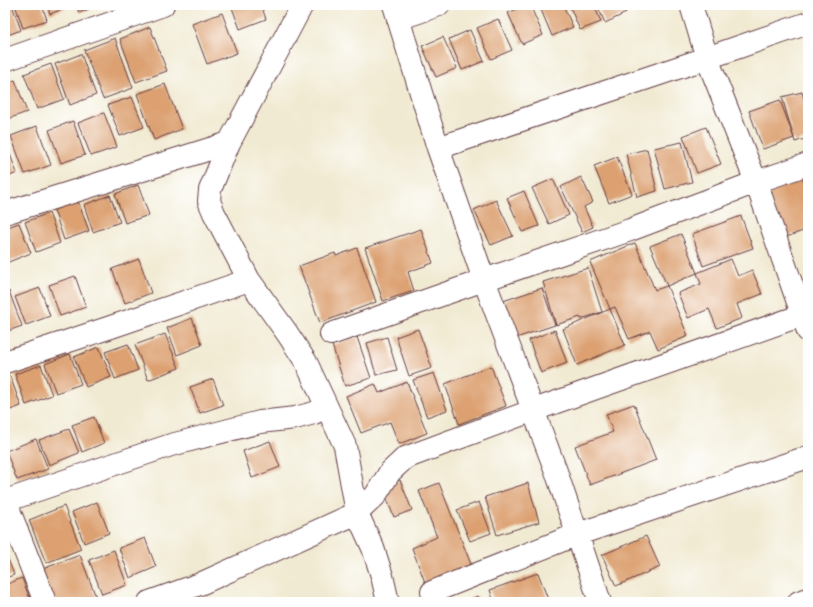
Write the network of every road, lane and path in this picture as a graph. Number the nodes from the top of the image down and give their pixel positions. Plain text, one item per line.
1 (163, 5) edge
2 (302, 5) edge
3 (439, 5) edge
4 (691, 5) edge
5 (396, 12) edge
6 (808, 23) edge
7 (707, 58) junction
8 (5, 60) edge
9 (229, 143) junction
10 (438, 148) junction
11 (808, 164) edge
12 (756, 182) junction
13 (5, 213) edge
14 (249, 280) junction
15 (484, 280) junction
16 (806, 320) edge
17 (331, 334) dead end
18 (5, 362) edge
19 (326, 407) junction
20 (534, 410) junction
21 (808, 457) edge
22 (5, 500) edge
23 (357, 513) junction
24 (578, 534) junction
25 (432, 592) dead end
26 (808, 599) edge
27 (45, 602) edge
28 (150, 602) edge
29 (388, 602) edge
30 (600, 602) edge
31 (799, 602) edge

1 - 8 street
2 - 9 street
3 - 5 street
4 - 7 street
5 - 10 street
6 - 7 street
7 - 10 street
7 - 12 street
9 - 13 street
9 - 14 street
10 - 15 street
11 - 12 street
12 - 15 street
12 - 16 street
14 - 18 street
14 - 19 street
15 - 17 street
15 - 20 street
16 - 20 street
19 - 22 street
19 - 23 street
20 - 23 street
20 - 24 street
21 - 24 street
22 - 27 street
23 - 28 street
23 - 29 street
24 - 25 street
24 - 30 street
26 - 31 street

